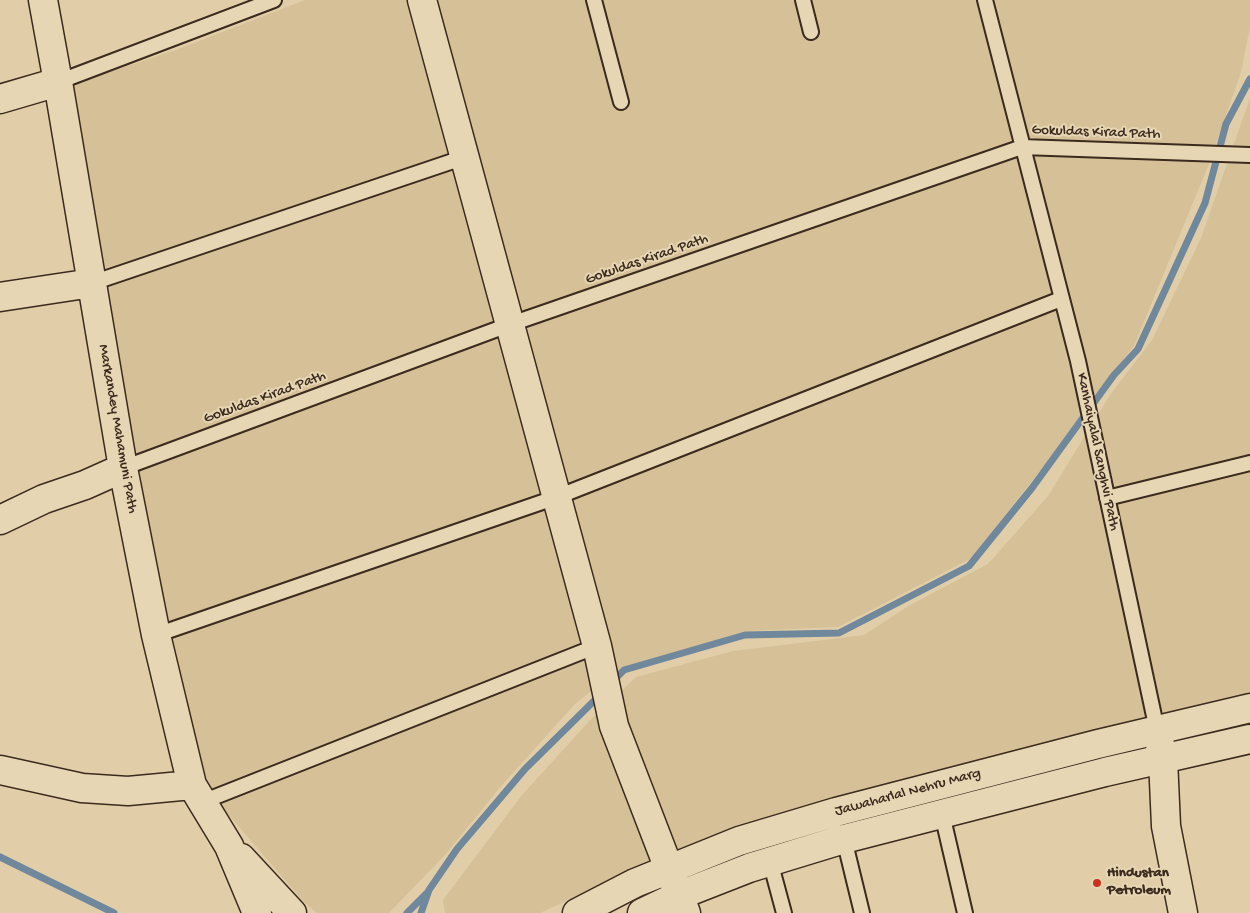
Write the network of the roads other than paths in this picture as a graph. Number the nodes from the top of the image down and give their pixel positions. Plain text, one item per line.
1 (42, 0) edge
2 (274, 0) edge
3 (422, 0) edge
4 (594, 0) edge
5 (803, 0) edge
6 (985, 0) edge
7 (810, 32) dead end
8 (58, 82) junction
9 (0, 99) edge
10 (621, 102) dead end
11 (1022, 147) junction
12 (1250, 155) edge
13 (465, 157) junction
14 (92, 283) junction
15 (0, 297) edge
16 (1061, 300) junction
17 (511, 324) junction
18 (1250, 463) edge
19 (123, 468) junction
20 (557, 497) junction
21 (1107, 498) junction
22 (0, 520) edge
23 (156, 635) junction
24 (597, 646) junction
25 (1250, 708) edge
26 (1156, 730) junction
27 (1250, 739) edge
28 (1163, 759) junction
29 (0, 770) edge
30 (197, 794) junction
31 (942, 814) junction
32 (844, 839) junction
33 (229, 846) junction
34 (770, 861) junction
35 (670, 869) junction
36 (683, 904) edge
37 (285, 905) edge
38 (255, 908) edge
39 (578, 913) edge
40 (642, 913) edge
41 (784, 913) edge
42 (862, 913) edge
43 (965, 913) edge
44 (1183, 913) edge

1 - 8 street, Markandey Mahamuni Path
2 - 8 lane
3 - 13 street
4 - 10 lane
5 - 7 lane
6 - 11 lane, Kanhaiyalal Sanghvi Path
8 - 9 street
8 - 14 street, Markandey Mahamuni Path
11 - 12 lane, Gokuldas Kirad Path
11 - 16 lane, Kanhaiyalal Sanghvi Path
11 - 17 lane, Gokuldas Kirad Path
13 - 14 lane
13 - 17 street
14 - 15 street
14 - 19 street, Markandey Mahamuni Path
16 - 20 lane
16 - 21 lane, Kanhaiyalal Sanghvi Path
17 - 19 lane, Gokuldas Kirad Path
17 - 20 street
18 - 21 lane
19 - 22 street
19 - 23 street, Markandey Mahamuni Path
20 - 23 lane
20 - 24 street
21 - 26 lane, Kanhaiyalal Sanghvi Path
23 - 30 street, Markandey Mahamuni Path
24 - 30 lane
24 - 35 street
25 - 26 street, Jawaharlal Nehru Marg
26 - 28 street, Kanhaiyalal Sanghvi Path
26 - 35 street, Jawaharlal Nehru Marg
27 - 28 street, Jawaharlal Nehru Marg
28 - 31 street, Jawaharlal Nehru Marg
28 - 44 street, Kanhaiyalal Sanghvi Path
29 - 30 street
30 - 33 street, Markandey Mahamuni Path
31 - 32 street, Jawaharlal Nehru Marg
31 - 43 lane
32 - 34 street, Jawaharlal Nehru Marg
32 - 42 lane
33 - 37 street, Markandey Mahamuni Path
33 - 38 street, Markandey Mahamuni Path
34 - 36 street, Jawaharlal Nehru Marg
34 - 41 lane
35 - 36 street
35 - 39 street, Jawaharlal Nehru Marg
36 - 40 street, Jawaharlal Nehru Marg

